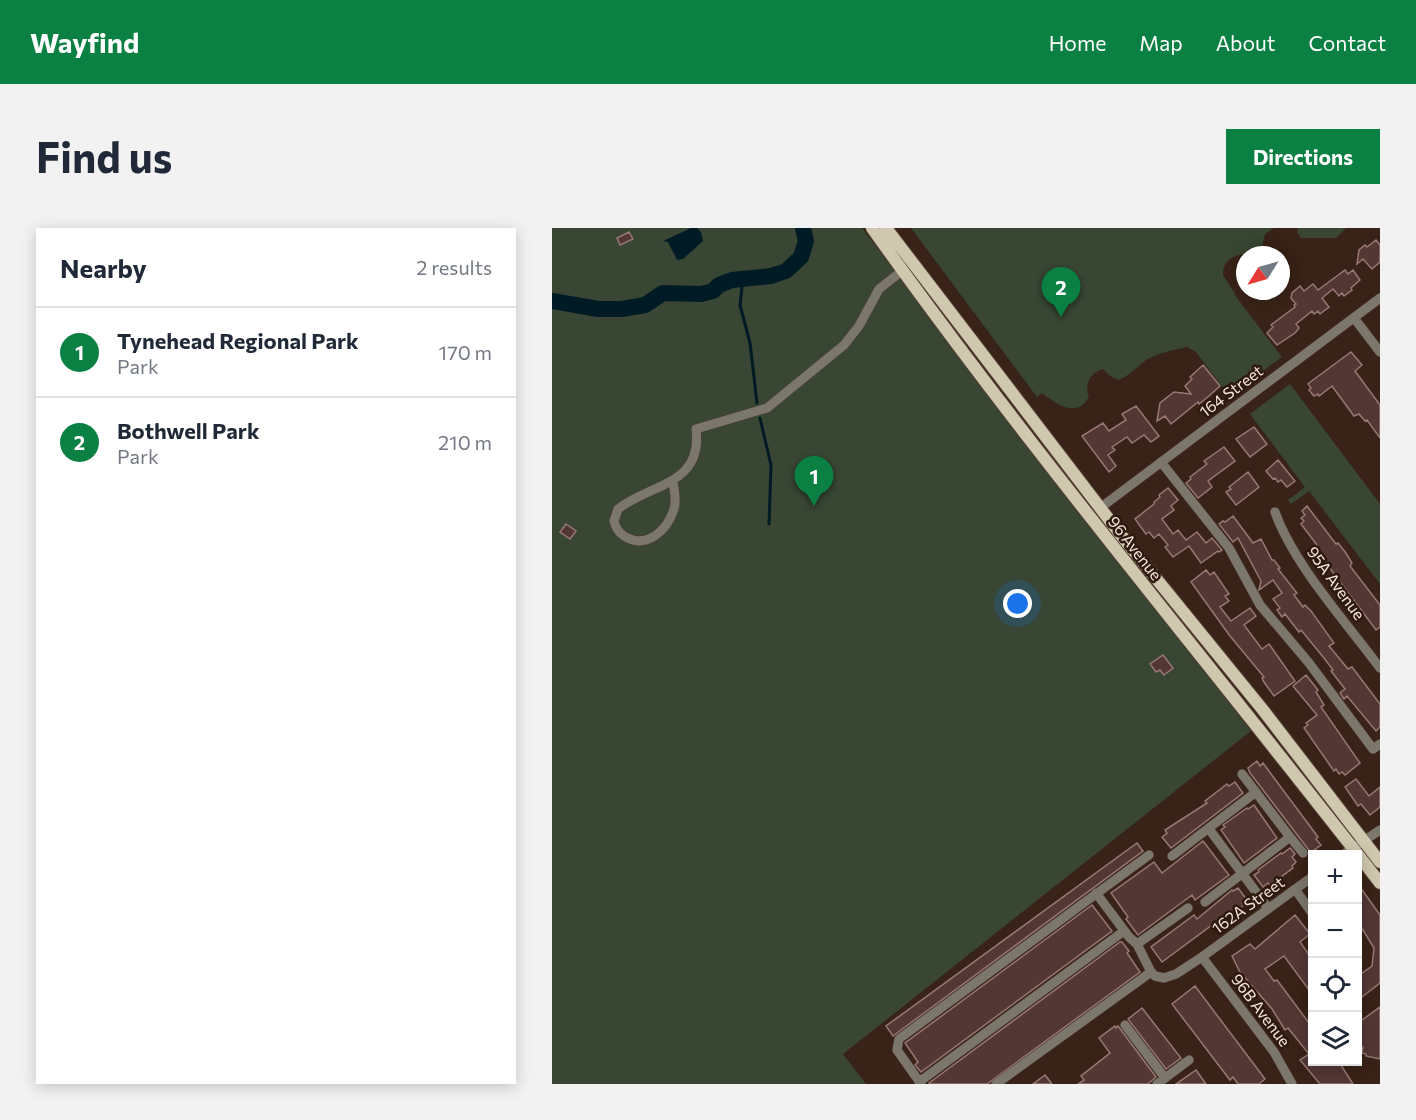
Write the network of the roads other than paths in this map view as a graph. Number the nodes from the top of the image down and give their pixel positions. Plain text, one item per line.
1 (872, 228) edge
2 (886, 228) edge
3 (902, 271) junction
4 (1380, 298) edge
5 (1354, 318) junction
6 (1380, 352) edge
7 (1161, 462) junction
8 (673, 481) junction
9 (1077, 500) junction
10 (1100, 508) junction
11 (1275, 512) dead end
12 (1380, 668) edge
13 (1380, 744) edge
14 (1242, 774) dead end
15 (1256, 792) junction
16 (1209, 829) junction
17 (1380, 830) edge
18 (1290, 837) junction
19 (1364, 840) junction
20 (1347, 850) edge
21 (1349, 850) edge
22 (1303, 853) dead end
23 (1149, 855) dead end
24 (1172, 856) dead end
25 (1380, 862) edge
26 (1362, 865) edge
27 (1243, 874) junction
28 (1308, 880) edge
29 (1380, 883) edge
30 (1295, 889) junction
31 (1096, 893) junction
32 (1205, 902) dead end
33 (1308, 907) edge
34 (1188, 908) dead end
35 (1268, 908) junction
36 (1124, 931) junction
37 (1137, 944) junction
38 (1202, 957) junction
39 (1151, 972) junction
40 (1125, 1025) dead end
41 (1189, 1060) dead end
42 (1161, 1081) edge
43 (920, 1083) edge
44 (996, 1084) edge
45 (1292, 1084) edge

1 - 3 main road, 96 Avenue
2 - 10 main road, 96 Avenue
3 - 8 street
3 - 9 main road, 96 Avenue
4 - 5 street, 164 Street
5 - 6 street
5 - 7 street, 164 Street
7 - 10 street, 164 Street
7 - 13 street
8 - 8 street
9 - 10 main road
9 - 20 main road, 96 Avenue
10 - 19 main road, 96 Avenue
11 - 12 street, 95A Avenue
14 - 15 street
15 - 16 street
15 - 18 street
16 - 24 street
16 - 27 street
17 - 19 street
18 - 22 street
18 - 27 street
19 - 21 street
19 - 25 main road, 96 Avenue
23 - 31 street
26 - 29 main road, 96 Avenue
27 - 32 street
27 - 35 street
28 - 30 street, 162A Street
30 - 33 street
30 - 35 street, 162A Street
31 - 36 street
31 - 43 street
34 - 37 street
35 - 38 street, 162A Street
36 - 37 street
36 - 43 street
37 - 39 street
38 - 39 street, 162A Street
38 - 45 street, 96B Avenue
39 - 44 street
40 - 42 street
41 - 42 street

